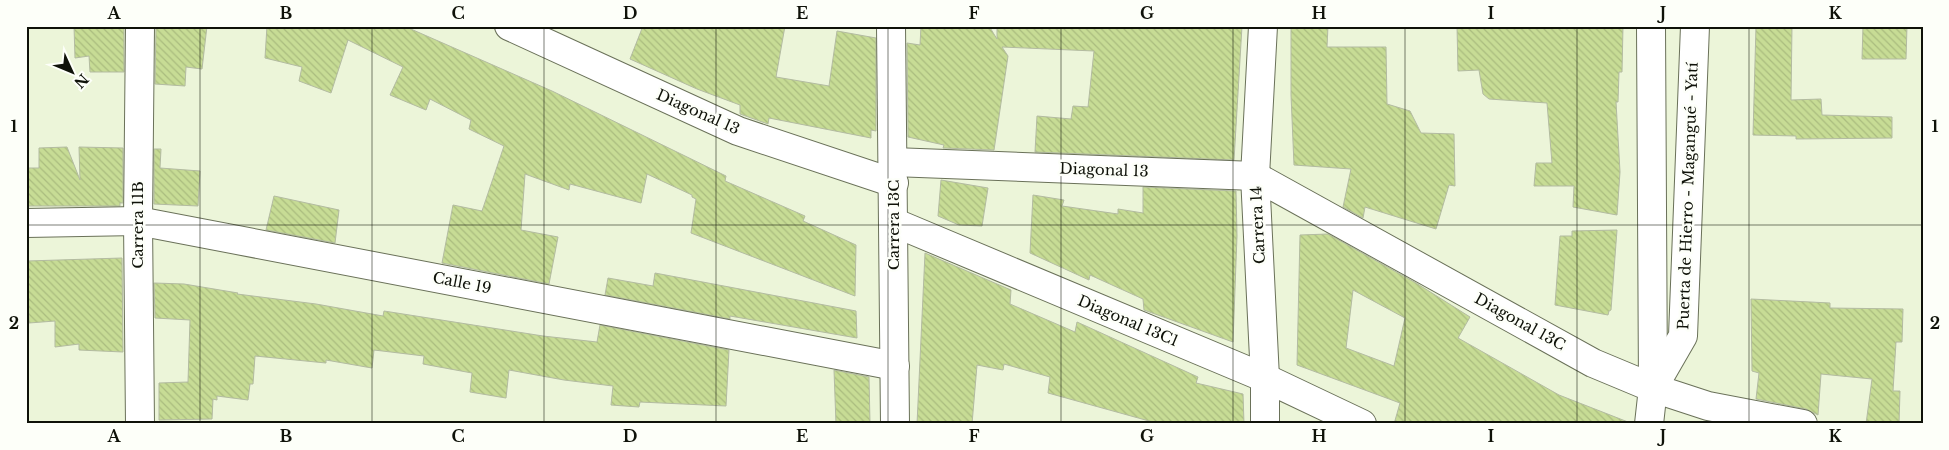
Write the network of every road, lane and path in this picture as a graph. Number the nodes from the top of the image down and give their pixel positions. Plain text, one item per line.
1 (140, 26) edge
2 (508, 26) edge
3 (891, 26) edge
4 (1263, 26) edge
5 (1651, 26) edge
6 (1695, 26) edge
7 (894, 172) junction
8 (1255, 176) junction
9 (138, 221) junction
10 (893, 222) junction
11 (26, 223) edge
12 (895, 366) junction
13 (1265, 378) junction
14 (1653, 388) junction
15 (140, 424) edge
16 (895, 424) edge
17 (1265, 424) edge
18 (1362, 424) edge
19 (1649, 424) edge
20 (1803, 424) edge

1 - 9 main road, Carrera 11B
2 - 7 main road, Diagonal 13
3 - 7 main road, Carrera 13C
4 - 8 main road, Carrera 14
5 - 14 main road, Puerta de Hierro - Magangué - Yatí
6 - 14 main road, Puerta de Hierro - Magangué - Yatí
7 - 8 main road, Diagonal 13
7 - 10 main road, Carrera 13C
8 - 13 main road, Carrera 14
8 - 14 main road, Diagonal 13C
9 - 11 main road, Calle 19
9 - 12 main road, Calle 19
9 - 15 main road, Carrera 11B
10 - 12 main road, Carrera 13C
10 - 13 main road, Diagonal 13C1
12 - 16 main road, Carrera 13C
13 - 17 main road, Carrera 14
13 - 18 main road, Diagonal 13C1
14 - 19 main road, Puerta de Hierro - Magangué - Yatí
14 - 20 main road, Diagonal 13C

